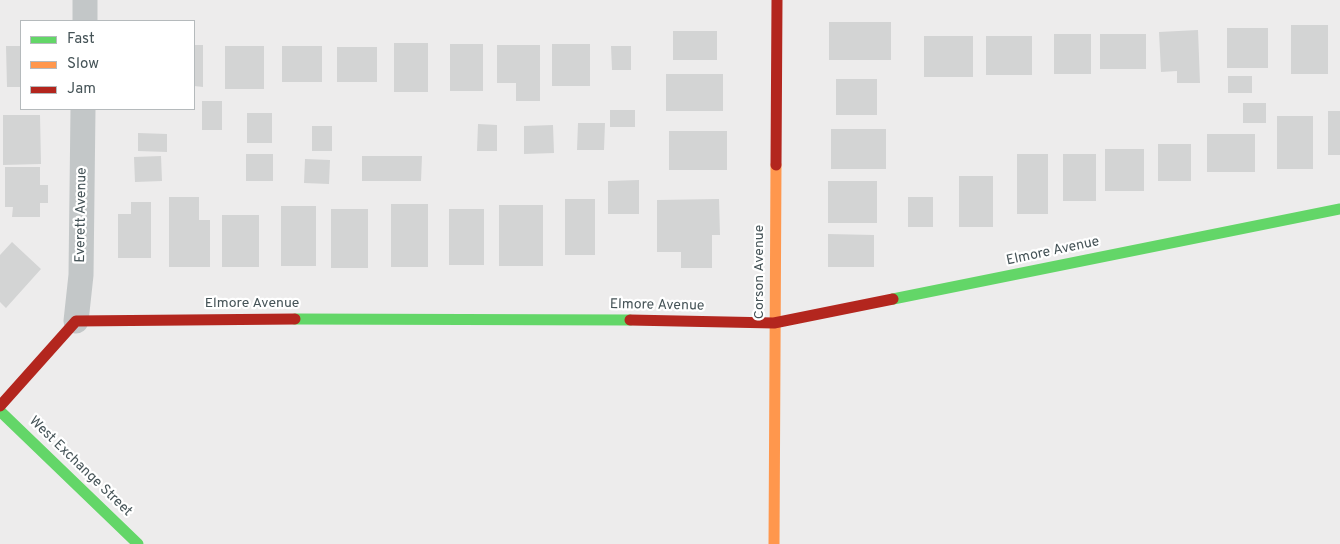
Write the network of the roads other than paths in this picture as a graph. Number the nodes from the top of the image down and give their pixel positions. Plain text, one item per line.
1 (84, 0) edge
2 (777, 0) edge
3 (84, 20) edge
4 (83, 110) edge
5 (1340, 209) edge
6 (76, 321) junction
7 (774, 323) junction
8 (0, 406) edge
9 (0, 411) edge
10 (138, 544) edge
11 (774, 544) edge

1 - 3 street
2 - 7 street, Corson Avenue
4 - 6 street, Everett Avenue
5 - 7 street, Elmore Avenue
6 - 7 street, Elmore Avenue
6 - 8 street
7 - 11 street, Corson Avenue
9 - 10 street, West Exchange Street

